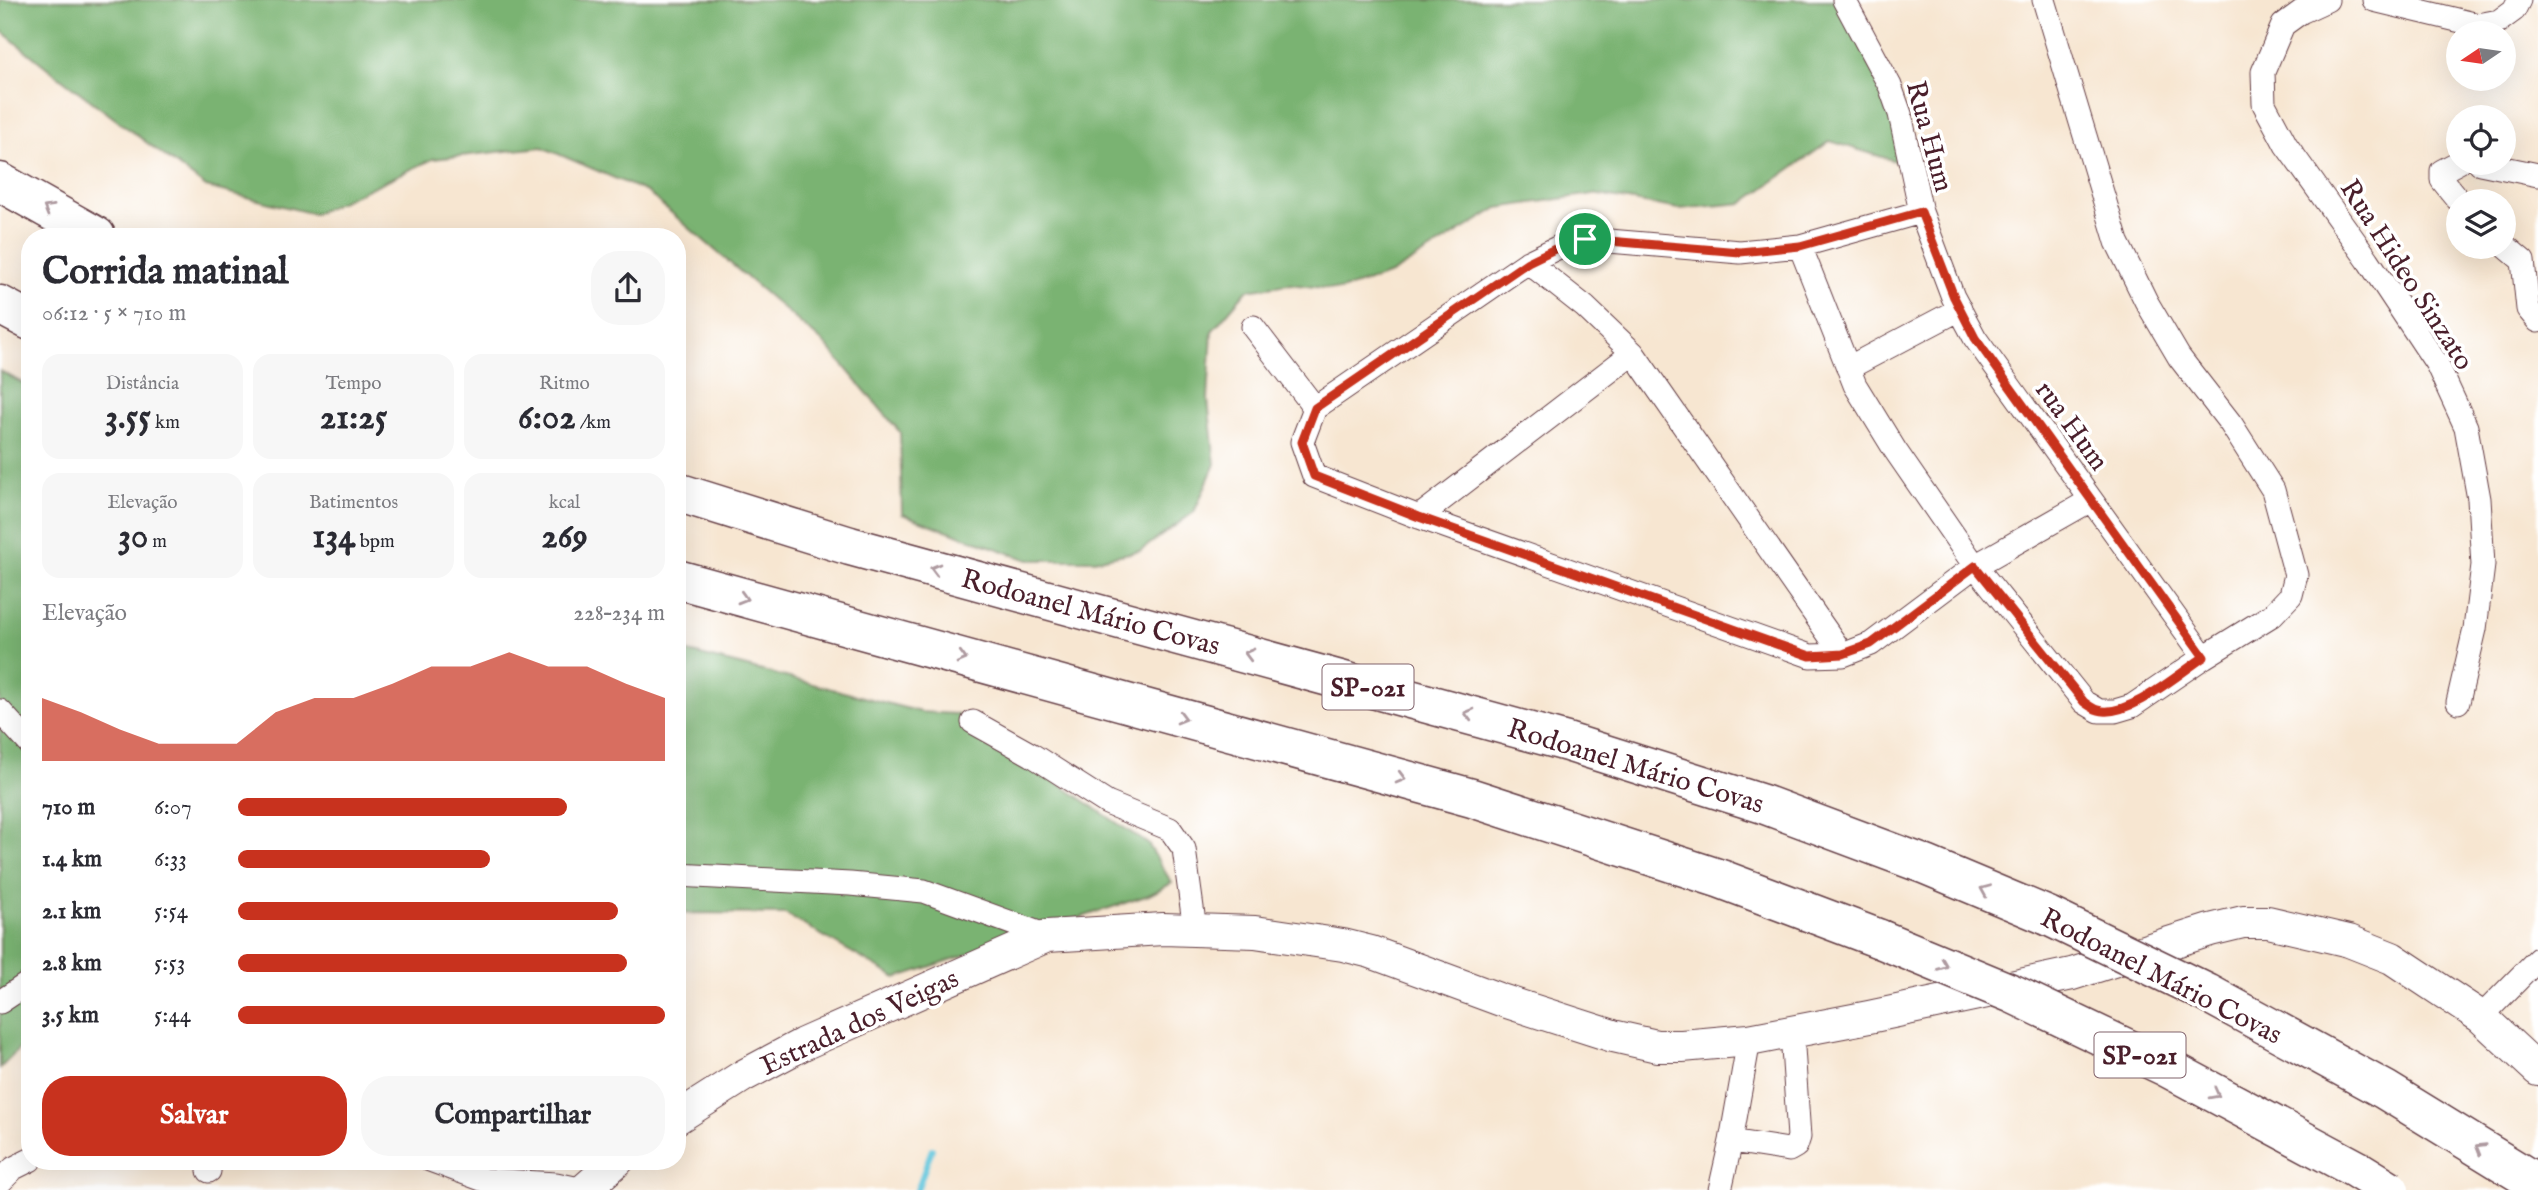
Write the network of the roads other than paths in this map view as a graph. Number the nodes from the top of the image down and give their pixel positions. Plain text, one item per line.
1 (1844, 0) edge
2 (2044, 0) edge
3 (2327, 0) edge
4 (2374, 0) edge
5 (2519, 0) edge
6 (2446, 169) edge
7 (2516, 170) edge
8 (2538, 175) edge
9 (0, 182) edge
10 (2449, 189) edge
11 (1921, 212) junction
12 (82, 228) edge
13 (1800, 246) junction
14 (2516, 255) edge
15 (1528, 262) junction
16 (0, 305) edge
17 (1959, 309) junction
18 (21, 316) edge
19 (2538, 321) edge
20 (1253, 327) dead end
21 (1633, 353) junction
22 (1848, 368) junction
23 (1315, 408) junction
24 (686, 495) edge
25 (2091, 500) junction
26 (1419, 517) junction
27 (1975, 566) junction
28 (686, 581) edge
29 (1843, 654) junction
30 (2204, 657) junction
31 (2458, 702) dead end
32 (0, 711) edge
33 (973, 722) dead end
34 (21, 734) edge
35 (686, 875) edge
36 (1195, 930) junction
37 (1047, 936) junction
38 (2538, 959) edge
39 (21, 988) edge
40 (0, 1002) edge
41 (2481, 1017) junction
42 (1792, 1033) junction
43 (1749, 1041) junction
44 (2538, 1070) edge
45 (686, 1112) edge
46 (1731, 1141) junction
47 (21, 1164) edge
48 (457, 1170) edge
49 (607, 1170) edge
50 (0, 1182) edge
51 (2538, 1184) edge
52 (584, 1190) edge
53 (1720, 1190) edge
54 (2390, 1190) edge

1 - 11 street, Rua Hum
2 - 30 street
3 - 31 street, Rua Hideo Sinzato
4 - 5 street
6 - 10 street
7 - 8 street
12 -> 9 highway
11 - 13 street
11 - 17 street, rua Hum
13 - 15 street
13 - 22 street
14 - 19 street
15 - 21 street
15 - 23 street
16 - 18 highway
17 - 22 street
17 - 25 street, rua Hum
20 - 23 street
21 - 26 street
21 - 29 street
22 - 27 street
23 - 26 street
51 -> 24 highway, Rodoanel Mário Covas / SP-021, bridge
25 - 27 street
25 - 30 street, rua Hum
26 - 29 street
27 - 29 street
27 - 30 street
28 -> 54 highway, SP-021, bridge
32 - 34 street
33 - 36 street
35 - 37 street
36 - 37 street
36 - 43 street
37 - 45 street, Estrada dos Veigas
38 - 41 street
39 - 40 street
41 - 42 street
41 - 44 street
42 - 43 street
42 - 46 street
43 - 46 street
46 - 53 street
47 - 50 street
48 - 52 street
49 - 52 street

